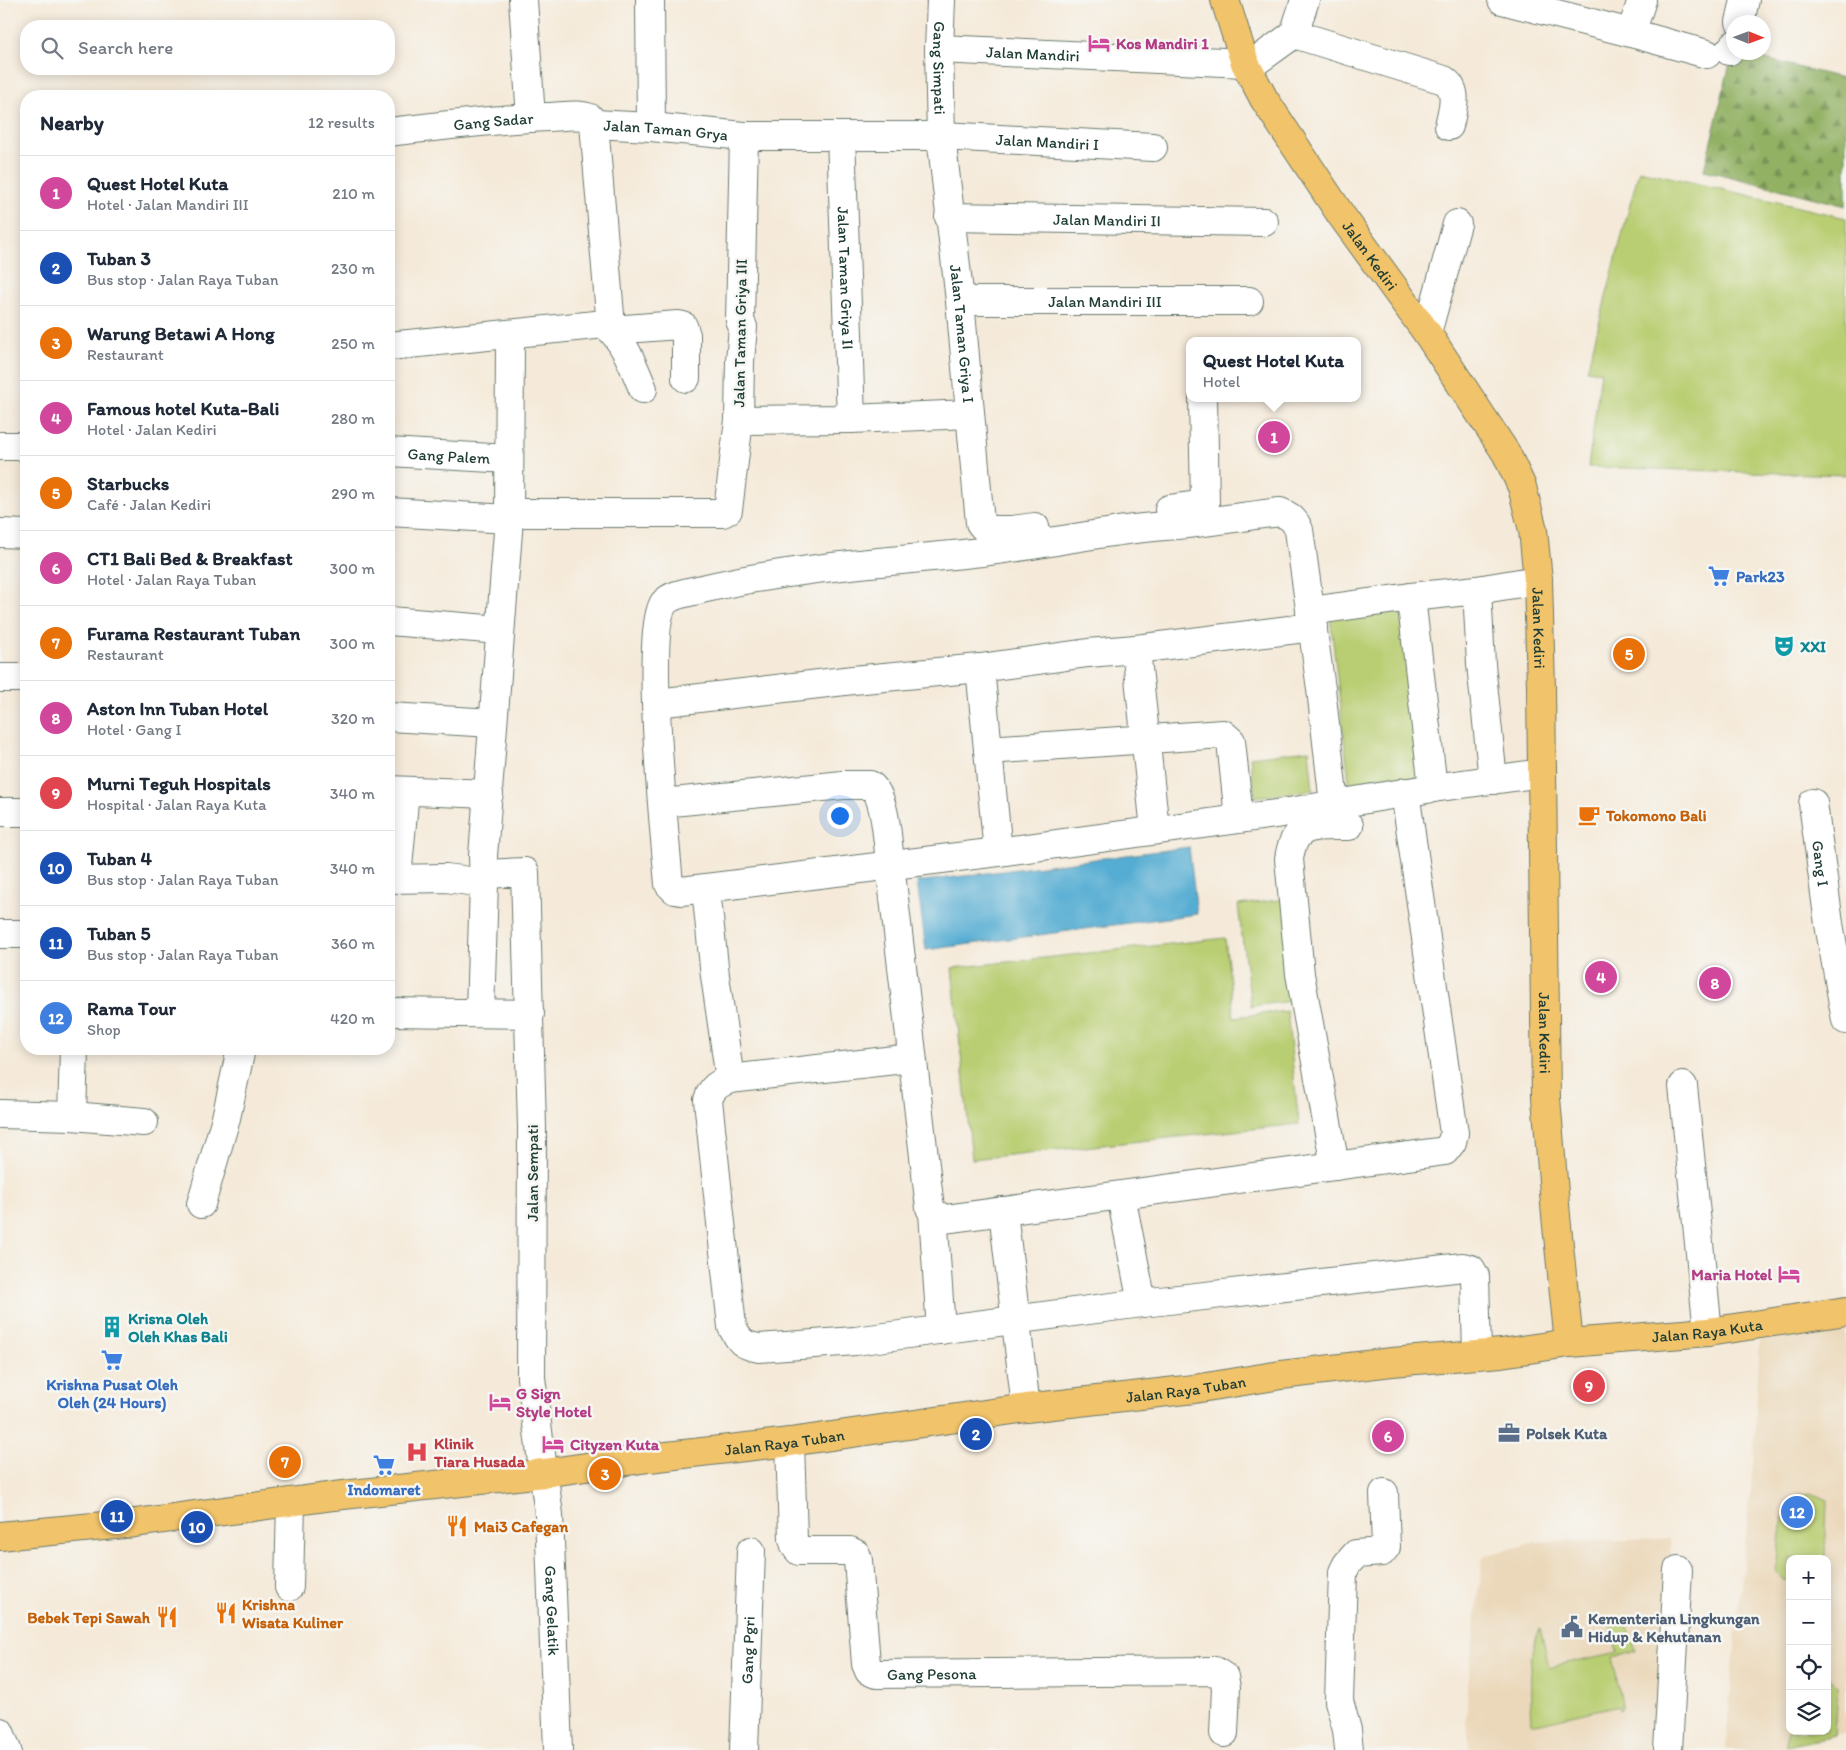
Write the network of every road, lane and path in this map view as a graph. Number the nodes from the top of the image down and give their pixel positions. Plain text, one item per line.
1 (523, 0) edge
2 (650, 0) edge
3 (941, 0) edge
4 (1225, 0) edge
5 (1304, 0) edge
6 (1502, 0) edge
7 (1642, 0) edge
8 (1745, 0) edge
9 (1742, 15) edge
10 (1631, 33) junction
11 (1294, 34) junction
12 (939, 49) junction
13 (1723, 50) edge
14 (1246, 66) junction
15 (531, 118) junction
16 (594, 124) junction
17 (1449, 126) dead end
18 (651, 127) junction
19 (395, 131) edge
20 (744, 136) junction
21 (840, 136) junction
22 (941, 136) junction
23 (1153, 148) dead end
24 (949, 217) junction
25 (1264, 222) dead end
26 (1457, 224) dead end
27 (960, 301) junction
28 (1249, 301) dead end
29 (609, 327) junction
30 (1427, 333) junction
31 (509, 335) junction
32 (395, 345) edge
33 (686, 378) dead end
34 (643, 389) dead end
35 (1203, 402) edge
36 (970, 414) junction
37 (739, 420) junction
38 (851, 420) junction
39 (0, 446) edge
40 (20, 446) edge
41 (395, 452) edge
42 (509, 459) junction
43 (395, 512) edge
44 (509, 516) junction
45 (0, 533) edge
46 (20, 534) edge
47 (1005, 536) junction
48 (1538, 580) junction
49 (1477, 590) junction
50 (1411, 597) junction
51 (1311, 619) junction
52 (395, 621) edge
53 (500, 630) junction
54 (1136, 649) junction
55 (980, 668) junction
56 (0, 678) edge
57 (20, 678) edge
58 (657, 704) junction
59 (395, 717) edge
60 (492, 723) junction
61 (1146, 738) junction
62 (988, 750) junction
63 (1542, 772) junction
64 (1492, 780) junction
65 (1433, 788) junction
66 (397, 791) edge
67 (1405, 792) junction
68 (489, 794) junction
69 (663, 803) junction
70 (1813, 803) dead end
71 (0, 812) edge
72 (20, 812) edge
73 (1342, 815) junction
74 (1239, 818) junction
75 (1155, 830) junction
76 (395, 834) edge
77 (998, 852) junction
78 (890, 864) junction
79 (395, 878) edge
80 (484, 878) junction
81 (706, 890) junction
82 (1838, 924) edge
83 (0, 934) edge
84 (20, 934) edge
85 (395, 1012) edge
86 (480, 1013) junction
87 (530, 1014) junction
88 (1846, 1020) edge
89 (74, 1055) edge
90 (240, 1055) edge
91 (912, 1058) junction
92 (730, 1079) junction
93 (1684, 1086) dead end
94 (0, 1114) edge
95 (72, 1116) junction
96 (144, 1122) dead end
97 (1335, 1166) junction
98 (1120, 1196) junction
99 (201, 1204) dead end
100 (1003, 1211) junction
101 (933, 1213) junction
102 (1142, 1303) junction
103 (1846, 1311) edge
104 (1016, 1320) junction
105 (941, 1330) junction
106 (1708, 1332) junction
107 (1569, 1343) junction
108 (1477, 1355) junction
109 (1026, 1408) junction
110 (790, 1442) junction
111 (544, 1473) junction
112 (1384, 1493) dead end
113 (291, 1502) junction
114 (0, 1536) edge
115 (750, 1551) dead end
116 (1678, 1570) dead end
117 (288, 1587) dead end
118 (0, 1732) edge
119 (1224, 1733) dead end
120 (7, 1750) edge
121 (558, 1750) edge
122 (744, 1750) edge
123 (1350, 1750) edge
124 (1668, 1750) edge

1 - 15 street
2 - 18 street
3 - 12 street, Gang Simpati
4 - 14 main road, Jalan Kediri
5 - 11 street
6 - 10 street
7 - 10 street
8 - 9 street
10 - 13 street
11 - 14 street
11 - 17 street
12 - 14 street, Jalan Mandiri
12 - 22 street, Gang Simpati
14 - 30 main road, Jalan Kediri
15 - 16 street, Gang Sadar
15 - 19 street, Gang Sadar
16 - 18 street, Jalan Taman Grya
16 - 29 street, Jalan Taman Grya
18 - 20 street, Jalan Taman Grya
20 - 21 street, Jalan Taman Grya
20 - 37 street, Jalan Taman Griya III
21 - 22 street, Jalan Taman Grya
21 - 38 street, Jalan Taman Griya II
22 - 23 street, Jalan Mandiri I
22 - 24 street, Jalan Taman Griya I
24 - 25 street, Jalan Mandiri II
24 - 27 street, Jalan Taman Griya I
26 - 30 street
27 - 28 street, Jalan Mandiri III
27 - 36 street, Jalan Taman Griya I
29 - 31 street
29 - 33 street
29 - 34 street
30 - 48 main road, Jalan Kediri
31 - 32 street
31 - 42 street
35 - 47 street
36 - 38 street, Jalan Taman Griya III
36 - 47 street, Jalan Taman Griya I
37 - 38 street, Jalan Taman Griya III
37 - 44 street
39 - 40 street
41 - 42 street, Gang Palem
42 - 44 street
43 - 44 street
44 - 53 street
45 - 46 street
47 - 51 street
47 - 58 street
48 - 49 street
48 - 63 main road, Jalan Kediri
49 - 50 street
49 - 64 street
50 - 51 street
50 - 65 street
51 - 54 street
51 - 73 street
52 - 53 street
53 - 60 street
54 - 55 street
54 - 61 street
55 - 58 street
55 - 62 street
56 - 57 street
58 - 69 street
59 - 60 street
60 - 68 street
61 - 62 street
61 - 74 street
61 - 75 street
62 - 77 street
63 - 64 street
63 - 107 main road, Jalan Kediri
64 - 65 street
65 - 67 street
66 - 68 street
66 - 76 street
67 - 73 street
67 - 97 street
68 - 80 street
69 - 78 street
69 - 81 street
70 - 82 street, Gang I
71 - 72 street
73 - 74 street
73 - 97 street
74 - 75 street
75 - 77 street
77 - 78 street
78 - 81 street
78 - 91 street
79 - 80 street
80 - 86 street
80 - 87 street, Jalan Sempati
81 - 92 street
82 - 88 street, Gang I
83 - 84 street
85 - 86 street
86 - 87 street
87 - 111 street, Jalan Sempati
89 - 95 street
90 - 99 street
91 - 92 street
91 - 101 street
92 - 105 street
93 - 106 street
94 - 95 street
95 - 96 street
97 - 98 street
98 - 100 street
98 - 102 street
100 - 101 street
100 - 104 street
101 - 105 street
102 - 104 street
102 - 108 street
103 - 106 main road, Jalan Raya Kuta
104 - 105 street
104 - 109 street
106 - 107 main road, Jalan Raya Kuta
107 - 108 main road, Jalan Raya Tuban
108 - 109 main road, Jalan Raya Tuban
109 - 110 main road, Jalan Raya Tuban
110 - 111 main road, Jalan Raya Tuban
110 - 119 street, Gang Pesona
111 - 113 main road, Jalan Raya Tuban
111 - 121 street, Gang Gelatik
112 - 123 street
113 - 114 main road, Jalan Raya Tuban
113 - 117 street
115 - 122 street, Gang Pgri
116 - 124 street
118 - 120 street

